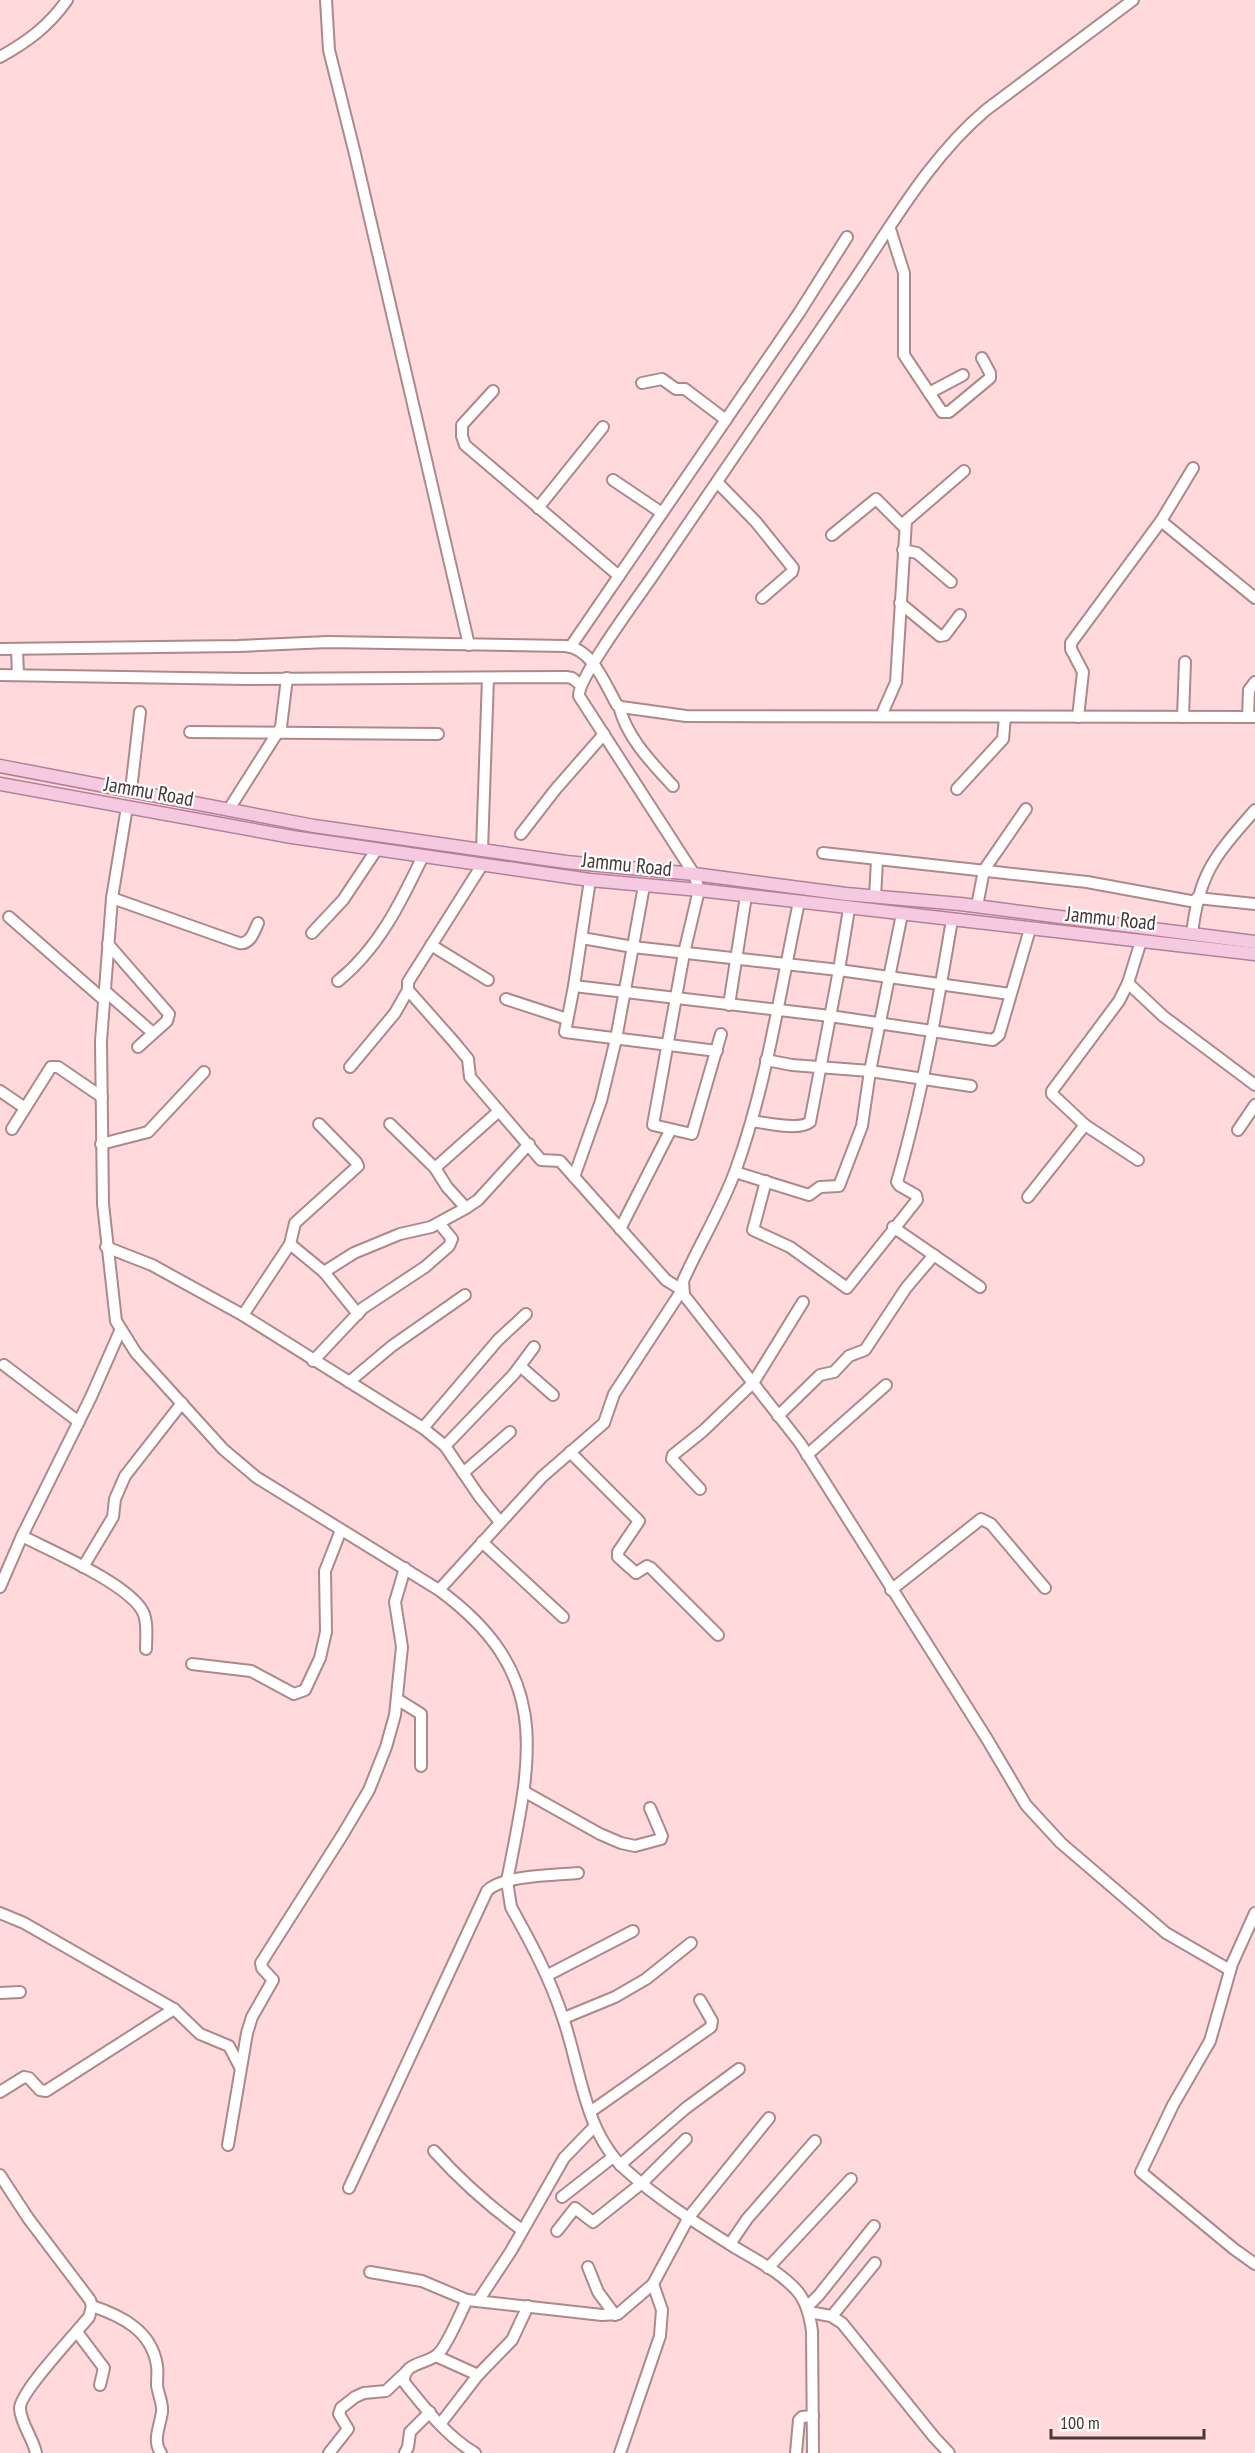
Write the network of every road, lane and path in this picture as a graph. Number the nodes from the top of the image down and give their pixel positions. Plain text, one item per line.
1 (67, 0) edge
2 (326, 0) edge
3 (1133, 0) edge
4 (0, 57) edge
5 (890, 229) junction
6 (848, 237) dead end
7 (982, 358) dead end
8 (963, 375) dead end
9 (642, 383) dead end
10 (493, 391) dead end
11 (929, 393) junction
12 (726, 420) junction
13 (603, 427) dead end
14 (1193, 468) dead end
15 (964, 471) dead end
16 (613, 480) dead end
17 (717, 482) junction
18 (538, 507) junction
19 (662, 513) junction
20 (1161, 522) junction
21 (904, 527) junction
22 (832, 535) dead end
23 (903, 550) junction
24 (619, 576) junction
25 (951, 582) dead end
26 (762, 598) dead end
27 (1255, 598) edge
28 (900, 603) junction
29 (960, 615) dead end
30 (469, 645) junction
31 (0, 649) edge
32 (578, 650) junction
33 (17, 652) junction
34 (1185, 662) dead end
35 (18, 673) junction
36 (0, 675) edge
37 (586, 676) junction
38 (287, 678) junction
39 (488, 678) junction
40 (1255, 682) edge
41 (619, 706) junction
42 (140, 712) dead end
43 (881, 716) junction
44 (1005, 717) junction
45 (1078, 717) junction
46 (1183, 717) junction
47 (1251, 717) edge
48 (190, 732) dead end
49 (278, 733) junction
50 (438, 734) dead end
51 (604, 734) junction
52 (0, 766) edge
53 (0, 784) edge
54 (673, 786) dead end
55 (957, 789) dead end
56 (131, 790) junction
57 (127, 807) junction
58 (229, 809) junction
59 (1026, 809) dead end
60 (1255, 810) edge
61 (521, 834) dead end
62 (377, 849) junction
63 (482, 850) junction
64 (823, 853) dead end
65 (423, 856) junction
66 (877, 862) junction
67 (483, 865) junction
68 (694, 874) junction
69 (983, 879) junction
70 (590, 880) junction
71 (644, 886) junction
72 (699, 890) junction
73 (746, 897) junction
74 (875, 897) junction
75 (112, 898) junction
76 (799, 902) junction
77 (1196, 904) junction
78 (1255, 904) edge
79 (977, 906) junction
80 (849, 909) junction
81 (902, 914) junction
82 (9, 917) dead end
83 (952, 920) junction
84 (258, 923) dead end
85 (1030, 929) junction
86 (312, 933) dead end
87 (1192, 934) junction
88 (582, 939) junction
89 (1141, 941) junction
90 (1255, 942) edge
91 (108, 944) junction
92 (431, 945) junction
93 (633, 946) junction
94 (684, 952) junction
95 (1255, 954) edge
96 (735, 958) junction
97 (786, 964) junction
98 (840, 970) junction
99 (890, 978) junction
100 (488, 980) dead end
101 (338, 981) dead end
102 (941, 983) junction
103 (1128, 983) junction
104 (574, 986) junction
105 (408, 990) junction
106 (624, 992) junction
107 (1010, 994) junction
108 (104, 995) junction
109 (506, 999) dead end
110 (675, 999) junction
111 (729, 1005) junction
112 (777, 1011) junction
113 (830, 1016) junction
114 (567, 1019) junction
115 (880, 1023) junction
116 (933, 1031) junction
117 (153, 1033) junction
118 (721, 1034) dead end
119 (616, 1039) junction
120 (667, 1046) junction
121 (138, 1047) dead end
122 (717, 1051) junction
123 (766, 1060) junction
124 (820, 1066) junction
125 (350, 1067) dead end
126 (870, 1071) junction
127 (204, 1072) dead end
128 (922, 1077) junction
129 (1255, 1085) edge
130 (971, 1086) dead end
131 (0, 1091) edge
132 (102, 1097) junction
133 (1255, 1105) edge
134 (25, 1108) junction
135 (499, 1111) junction
136 (752, 1121) junction
137 (319, 1124) dead end
138 (390, 1124) dead end
139 (1085, 1125) junction
140 (12, 1129) dead end
141 (1238, 1130) dead end
142 (670, 1131) junction
143 (101, 1144) junction
144 (529, 1144) junction
145 (1138, 1160) dead end
146 (435, 1168) junction
147 (735, 1172) junction
148 (574, 1177) junction
149 (766, 1181) junction
150 (1029, 1197) dead end
151 (466, 1208) junction
152 (439, 1223) junction
153 (893, 1227) junction
154 (620, 1229) junction
155 (290, 1244) junction
156 (106, 1247) junction
157 (934, 1255) junction
158 (324, 1272) junction
159 (980, 1287) dead end
160 (682, 1290) junction
161 (465, 1295) dead end
162 (803, 1302) dead end
163 (358, 1314) junction
164 (526, 1314) dead end
165 (243, 1315) junction
166 (120, 1331) junction
167 (534, 1347) dead end
168 (313, 1361) junction
169 (4, 1365) dead end
170 (520, 1366) junction
171 (349, 1382) junction
172 (753, 1383) junction
173 (886, 1385) dead end
174 (554, 1395) dead end
175 (182, 1403) junction
176 (778, 1416) junction
177 (79, 1422) junction
178 (423, 1428) junction
179 (510, 1432) dead end
180 (445, 1446) junction
181 (570, 1452) junction
182 (807, 1455) junction
183 (463, 1473) junction
184 (700, 1489) dead end
185 (500, 1522) junction
186 (341, 1530) junction
187 (22, 1536) junction
188 (482, 1542) junction
189 (83, 1567) junction
190 (405, 1568) junction
191 (0, 1587) edge
192 (1045, 1588) dead end
193 (439, 1590) junction
194 (891, 1590) junction
195 (563, 1617) dead end
196 (718, 1635) dead end
197 (147, 1649) dead end
198 (192, 1664) dead end
199 (397, 1699) junction
200 (421, 1766) dead end
201 (525, 1792) junction
202 (650, 1808) dead end
203 (578, 1873) dead end
204 (507, 1881) junction
205 (0, 1912) edge
206 (1255, 1913) edge
207 (633, 1931) dead end
208 (691, 1943) dead end
209 (1230, 1970) junction
210 (548, 1975) junction
211 (20, 1992) dead end
212 (0, 1993) edge
213 (700, 2000) dead end
214 (174, 2009) junction
215 (564, 2018) junction
216 (240, 2067) junction
217 (739, 2069) dead end
218 (0, 2092) edge
219 (590, 2112) junction
220 (769, 2118) dead end
221 (594, 2127) junction
222 (686, 2139) dead end
223 (815, 2141) dead end
224 (228, 2145) dead end
225 (434, 2151) dead end
226 (617, 2161) junction
227 (0, 2175) edge
228 (851, 2179) dead end
229 (642, 2183) junction
230 (349, 2188) dead end
231 (562, 2197) dead end
232 (689, 2217) junction
233 (874, 2226) dead end
234 (522, 2230) junction
235 (557, 2231) dead end
236 (730, 2244) junction
237 (875, 2263) dead end
238 (1255, 2264) edge
239 (588, 2267) dead end
240 (768, 2268) junction
241 (370, 2272) dead end
242 (653, 2284) junction
243 (472, 2300) junction
244 (92, 2306) junction
245 (528, 2306) junction
246 (808, 2310) junction
247 (615, 2315) junction
248 (832, 2316) junction
249 (77, 2332) junction
250 (436, 2356) junction
251 (404, 2374) junction
252 (478, 2375) junction
253 (100, 2385) dead end
254 (430, 2412) junction
255 (813, 2416) junction
256 (441, 2423) junction
257 (36, 2453) edge
258 (161, 2453) edge
259 (329, 2453) edge
260 (405, 2453) edge
261 (475, 2453) edge
262 (620, 2453) edge
263 (796, 2453) edge
264 (813, 2453) edge
265 (949, 2453) edge

1 - 4 street
2 - 30 street
3 - 5 street
5 - 11 street
5 - 17 street
6 - 12 street
7 - 11 street
8 - 11 street
9 - 12 street
10 - 18 street
12 - 19 street
13 - 18 street
14 - 20 street
15 - 21 street
16 - 19 street
17 - 26 street
17 - 37 street
18 - 24 street
19 - 24 street
20 - 27 street
20 - 45 street
21 - 22 street
21 - 23 street
23 - 25 street
23 - 28 street
24 - 32 street
28 - 29 street
28 - 43 street
30 - 32 street
30 - 33 street
31 - 33 street
32 - 37 street
33 - 35 street
34 - 46 street
35 - 36 street
35 - 38 street
37 - 39 street
37 - 41 street
37 - 51 street
38 - 39 street
38 - 49 street
39 - 63 street
40 - 47 street
41 - 43 street
41 - 54 street
42 - 56 street
43 - 44 street
44 - 45 street
44 - 55 street
45 - 46 street
46 - 47 street
48 - 49 street
49 - 50 street
49 - 58 street
51 - 61 street
51 - 68 street
52 - 56 main road
53 - 57 main road, Jammu Road
56 - 58 main road
57 - 62 main road, Jammu Road
57 - 75 street
58 - 63 main road
59 - 69 street
60 - 77 street
62 - 65 main road, Jammu Road
62 - 86 street
63 - 68 main road
64 - 66 street
65 - 67 main road, Jammu Road
65 - 101 street
66 - 69 street
66 - 74 street
67 - 70 main road, Jammu Road
67 - 92 street
68 - 72 street
68 - 74 main road
69 - 77 street
69 - 79 street
70 - 71 main road, Jammu Road
70 - 88 street
71 - 72 main road, Jammu Road
71 - 93 street
72 - 73 main road, Jammu Road
72 - 94 street
73 - 76 main road, Jammu Road
73 - 96 street
74 - 79 main road
75 - 84 street
75 - 91 street
76 - 80 main road, Jammu Road
76 - 97 street
77 - 78 street
77 - 87 street
79 - 87 main road
80 - 81 main road, Jammu Road
80 - 98 street
81 - 83 main road, Jammu Road
81 - 99 street
82 - 108 street
83 - 85 main road, Jammu Road
83 - 102 street
85 - 89 main road, Jammu Road
85 - 107 street
87 - 90 main road
88 - 93 street
88 - 104 street
89 - 95 main road, Jammu Road
89 - 103 street
91 - 108 street
91 - 117 street
92 - 100 street
92 - 105 street
93 - 94 street
93 - 106 street
94 - 96 street
94 - 110 street
96 - 97 street
96 - 111 street
97 - 98 street
97 - 112 street
98 - 99 street
98 - 113 street
99 - 102 street
99 - 115 street
102 - 107 street
102 - 116 street
103 - 129 street
103 - 139 street
104 - 106 street
104 - 114 street
105 - 125 street
105 - 135 street
106 - 110 street
106 - 119 street
107 - 116 street
108 - 117 street
108 - 132 street
109 - 114 street
110 - 111 street
110 - 120 street
111 - 112 street
112 - 113 street
112 - 123 street
113 - 115 street
113 - 124 street
114 - 119 street
115 - 116 street
115 - 126 street
116 - 128 street
117 - 121 street
118 - 122 street
119 - 120 street
119 - 148 street
120 - 122 street
120 - 142 street
122 - 142 street
123 - 124 street
123 - 136 street
124 - 126 street
124 - 136 street
126 - 128 street
126 - 149 street
127 - 143 street
128 - 130 street
128 - 153 street
131 - 134 street
132 - 134 street
132 - 143 street
133 - 141 street
134 - 140 street
135 - 144 street
135 - 146 street
136 - 147 street
137 - 155 street
138 - 146 street
139 - 145 street
139 - 150 street
142 - 154 street
143 - 156 street
144 - 148 street
144 - 151 street
146 - 151 street
147 - 149 street
147 - 160 street
148 - 154 street
149 - 153 street
151 - 152 street
152 - 158 street
152 - 163 street
153 - 157 street
154 - 160 street
155 - 158 street
155 - 165 street
156 - 165 street
156 - 166 street
157 - 159 street
157 - 176 street
158 - 163 street
160 - 172 street
160 - 181 street
161 - 171 street
162 - 172 street
163 - 168 street
164 - 178 street
165 - 168 street
166 - 175 street
166 - 177 street
167 - 170 street
168 - 171 street
169 - 177 street
170 - 174 street
170 - 180 street
171 - 178 street
172 - 176 street
172 - 184 street
173 - 182 street
175 - 186 street
175 - 189 street
176 - 182 street
177 - 187 street
178 - 180 street
179 - 183 street
180 - 183 street
181 - 185 street
181 - 196 street
182 - 194 street
183 - 185 street
185 - 188 street
186 - 190 street
186 - 198 street
187 - 189 street
187 - 191 street
188 - 193 street
188 - 195 street
189 - 197 street
190 - 193 street
190 - 199 street
192 - 194 street
193 - 201 street
194 - 209 street
199 - 200 street
199 - 216 street
201 - 202 street
201 - 204 street
203 - 204 street
204 - 210 street
204 - 230 street
205 - 214 street
206 - 209 street
207 - 210 street
208 - 215 street
209 - 238 street
210 - 215 street
211 - 212 street
213 - 219 street
214 - 216 street
214 - 218 street
215 - 219 street
216 - 224 street
217 - 226 street
219 - 221 street
220 - 232 street
221 - 226 street
221 - 234 street
222 - 229 street
223 - 236 street
225 - 234 street
226 - 229 street
226 - 231 street
227 - 244 street
228 - 240 street
229 - 232 street
229 - 235 street
232 - 236 street
232 - 242 street
233 - 246 street
234 - 243 street
236 - 240 street
237 - 248 street
239 - 247 street
240 - 246 street
241 - 243 street
242 - 247 street
242 - 262 street
243 - 245 street
243 - 250 street
244 - 249 street
244 - 258 street
245 - 247 street
245 - 252 street
246 - 248 street
246 - 255 street
248 - 265 street
249 - 253 street
249 - 257 street
250 - 251 street
250 - 252 street
251 - 254 street
251 - 259 street
252 - 256 street
254 - 256 street
254 - 260 street
255 - 263 street
255 - 264 street
256 - 261 street

